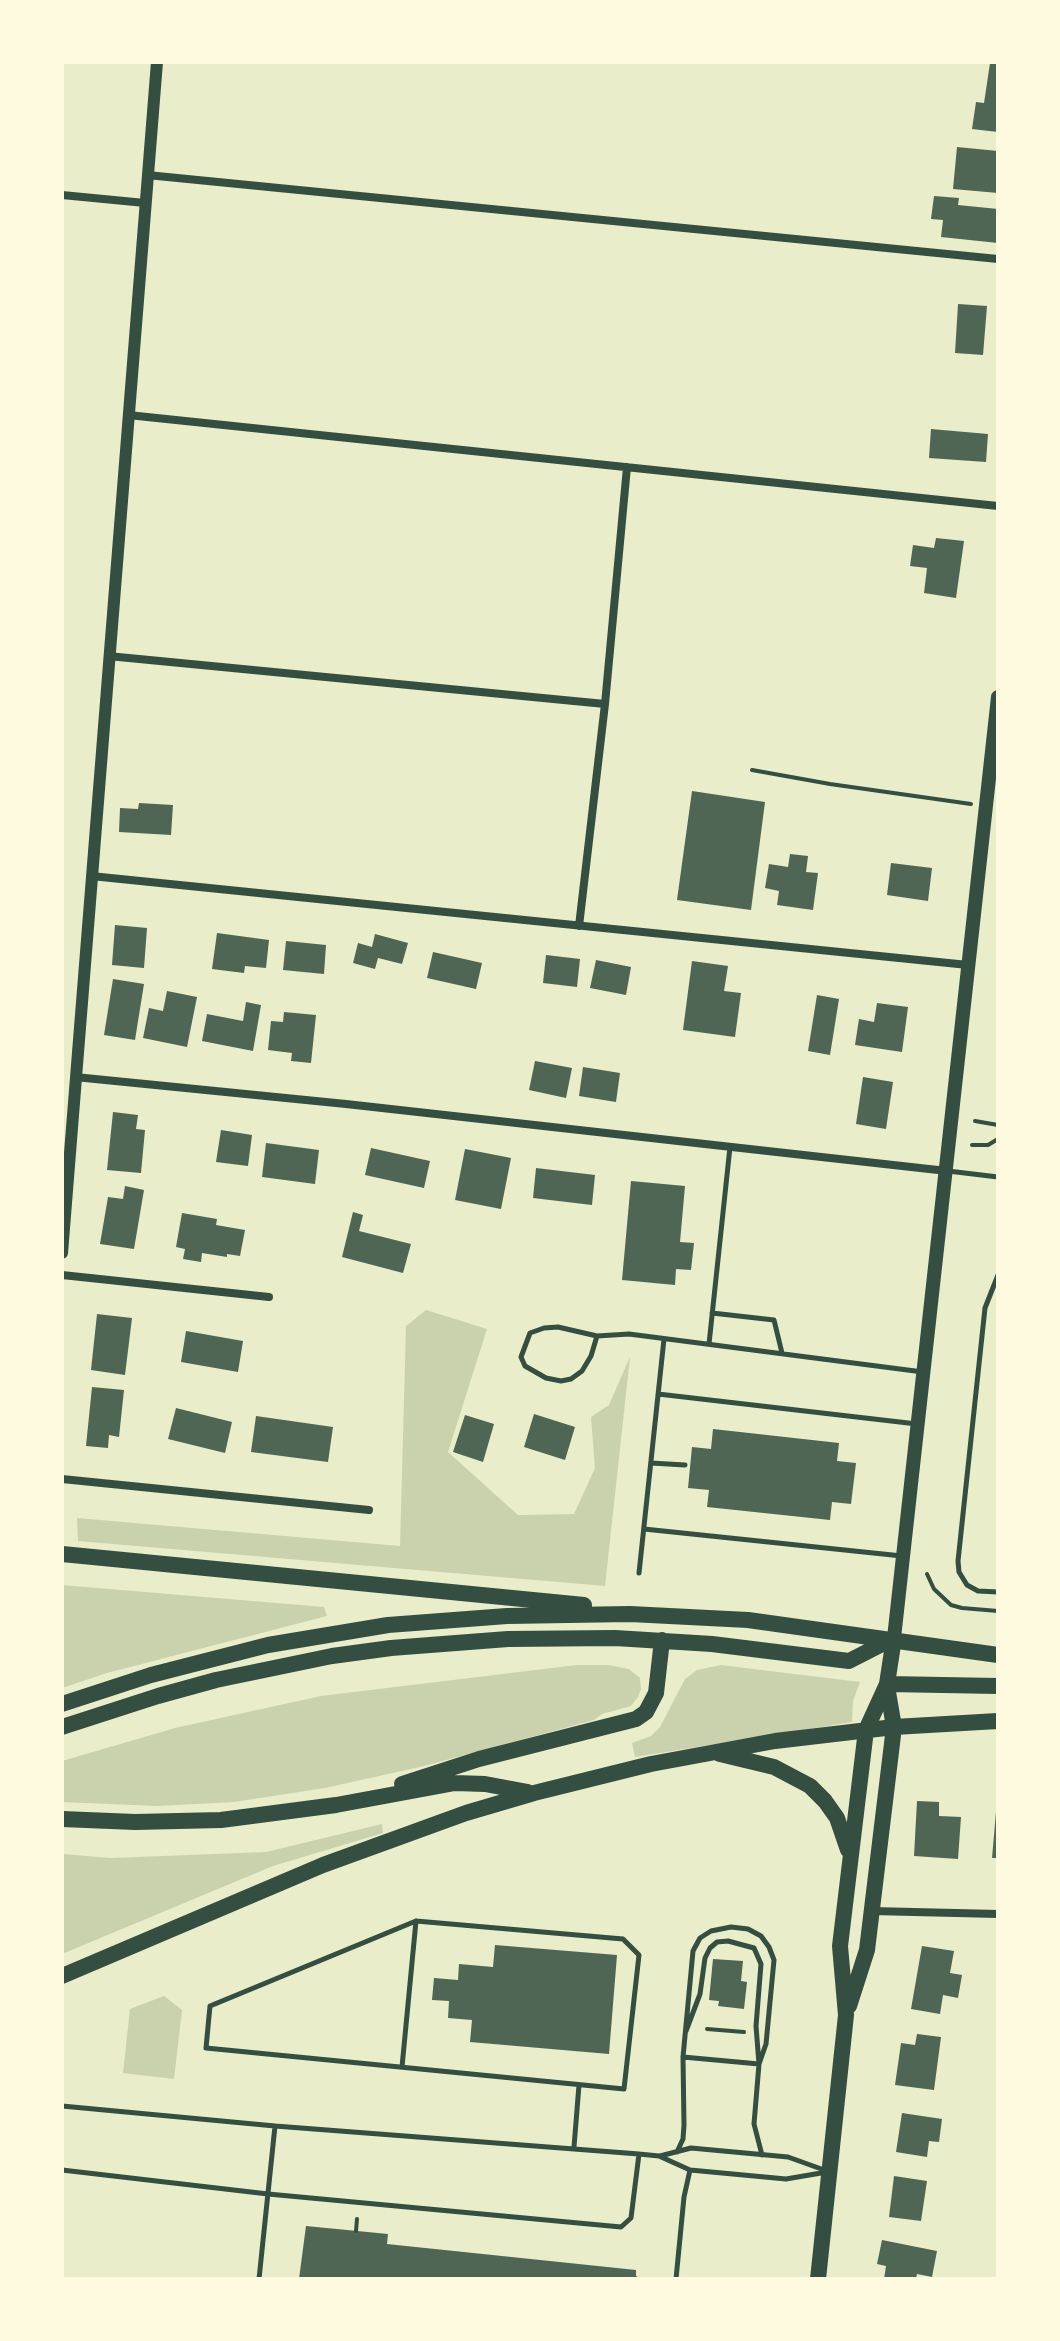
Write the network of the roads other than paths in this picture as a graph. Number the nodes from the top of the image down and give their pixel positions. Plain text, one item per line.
1 (157, 62) edge
2 (147, 175) junction
3 (62, 195) edge
4 (145, 203) junction
5 (998, 259) edge
6 (128, 415) junction
7 (627, 467) junction
8 (998, 506) edge
9 (108, 656) junction
10 (998, 697) edge
11 (605, 704) junction
12 (91, 876) junction
13 (579, 926) junction
14 (968, 965) junction
15 (75, 1077) junction
16 (730, 1147) junction
17 (947, 1171) junction
18 (998, 1177) edge
19 (62, 1253) edge
20 (62, 1275) edge
21 (998, 1275) edge
22 (269, 1297) dead end
23 (712, 1313) junction
24 (597, 1336) junction
25 (664, 1339) junction
26 (709, 1344) junction
27 (782, 1353) junction
28 (924, 1372) junction
29 (658, 1394) junction
30 (918, 1424) junction
31 (651, 1463) junction
32 (685, 1465) dead end
33 (62, 1479) edge
34 (369, 1510) dead end
35 (644, 1529) junction
36 (62, 1554) edge
37 (903, 1556) junction
38 (639, 1573) dead end
39 (998, 1592) edge
40 (689, 1615) junction
41 (894, 1638) junction
42 (662, 1640) junction
43 (998, 1655) edge
44 (887, 1684) junction
45 (998, 1686) edge
46 (62, 1704) edge
47 (998, 1721) edge
48 (62, 1727) edge
49 (894, 1727) junction
50 (866, 1730) junction
51 (711, 1752) junction
52 (534, 1793) junction
53 (336, 1805) junction
54 (62, 1819) edge
55 (850, 1865) junction
56 (872, 1911) junction
57 (998, 1914) edge
58 (416, 1921) junction
59 (62, 1976) edge
60 (846, 2015) junction
61 (684, 2036) junction
62 (683, 2057) junction
63 (759, 2064) junction
64 (402, 2067) junction
65 (579, 2085) junction
66 (62, 2106) edge
67 (275, 2126) junction
68 (574, 2148) junction
69 (677, 2152) junction
70 (639, 2154) junction
71 (762, 2155) junction
72 (659, 2156) junction
73 (62, 2170) edge
74 (690, 2170) junction
75 (828, 2171) junction
76 (268, 2194) junction
77 (259, 2279) edge
78 (676, 2279) edge
79 (818, 2279) edge

1 - 2 street
2 - 4 street
2 - 5 street
3 - 4 street
4 - 6 street
6 - 7 street
6 - 9 street
7 - 8 street
7 - 11 street
9 - 11 street
9 - 12 street
10 - 14 main road
11 - 13 street
12 - 13 street
12 - 15 street
13 - 14 street
14 - 17 main road
15 - 16 street
15 - 19 street
16 - 17 street
16 - 23 lane
17 - 18 lane
17 - 28 main road
20 - 22 street
21 - 39 lane
23 - 26 lane
23 - 27 lane
24 - 24 lane
24 - 25 lane
25 - 26 lane
25 - 29 lane
26 - 27 lane
27 - 28 lane
28 - 30 main road
29 - 30 lane
29 - 31 lane
30 - 37 main road
31 - 32 lane
31 - 35 lane
33 - 34 street
35 - 37 lane
35 - 38 lane
36 - 40 main road
37 - 41 main road
40 - 41 main road
40 - 46 main road
41 - 42 main road
41 - 43 main road
41 - 44 main road
42 - 48 main road
42 - 53 main road
44 - 45 main road
44 - 49 main road
44 - 50 main road
47 - 49 main road
49 - 50 main road
49 - 56 main road
50 - 51 main road
50 - 55 main road
51 - 52 main road
51 - 55 main road
52 - 53 main road
52 - 59 main road
53 - 54 main road
55 - 60 main road
56 - 57 street
56 - 60 main road
58 - 64 lane
58 - 64 lane
58 - 65 lane
60 - 75 main road
61 - 62 lane
61 - 63 lane
61 - 63 lane
62 - 63 lane
62 - 69 lane
63 - 71 lane
64 - 65 lane
65 - 68 lane
66 - 67 lane
67 - 68 lane
67 - 76 lane
68 - 70 lane
69 - 71 lane
69 - 72 lane
70 - 72 lane
70 - 76 lane
71 - 75 lane
72 - 74 lane
73 - 76 lane
74 - 75 lane
74 - 78 lane
75 - 79 main road
76 - 77 lane

